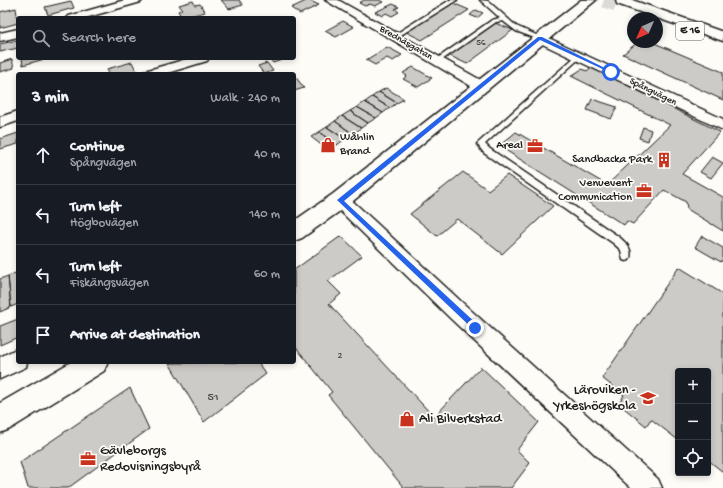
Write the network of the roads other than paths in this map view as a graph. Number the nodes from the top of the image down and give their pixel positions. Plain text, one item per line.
1 (137, 0) edge
2 (330, 0) edge
3 (454, 0) edge
4 (483, 0) edge
5 (588, 0) edge
6 (619, 3) edge
7 (641, 12) edge
8 (84, 16) edge
9 (504, 19) junction
10 (663, 21) edge
11 (16, 33) edge
12 (394, 36) junction
13 (0, 37) edge
14 (723, 37) edge
15 (540, 38) junction
16 (723, 44) edge
17 (579, 56) junction
18 (151, 60) edge
19 (197, 60) edge
20 (437, 61) junction
21 (155, 72) edge
22 (158, 72) edge
23 (482, 86) junction
24 (16, 117) edge
25 (0, 122) edge
26 (723, 126) edge
27 (340, 200) junction
28 (296, 231) edge
29 (626, 257) dead end
30 (16, 360) edge
31 (92, 364) edge
32 (0, 368) edge
33 (0, 419) edge
34 (649, 488) edge

1 - 8 street
2 - 12 street, Brednäsgatan
3 - 12 lane
4 - 9 lane
5 - 15 main road
6 - 7 main road, E 16
6 - 14 main road, E 16
9 - 15 lane
9 - 20 lane
10 - 16 main road, E 16
11 - 13 street
12 - 20 street, Brednäsgatan
15 - 17 street, Spångvägen
15 - 23 main road
17 - 26 street, Spångvägen
17 - 29 lane
18 - 21 street
19 - 22 street
20 - 23 street, Brednäsgatan
23 - 27 main road
24 - 25 street
27 - 28 main road
27 - 34 street
30 - 32 street
31 - 33 main road

